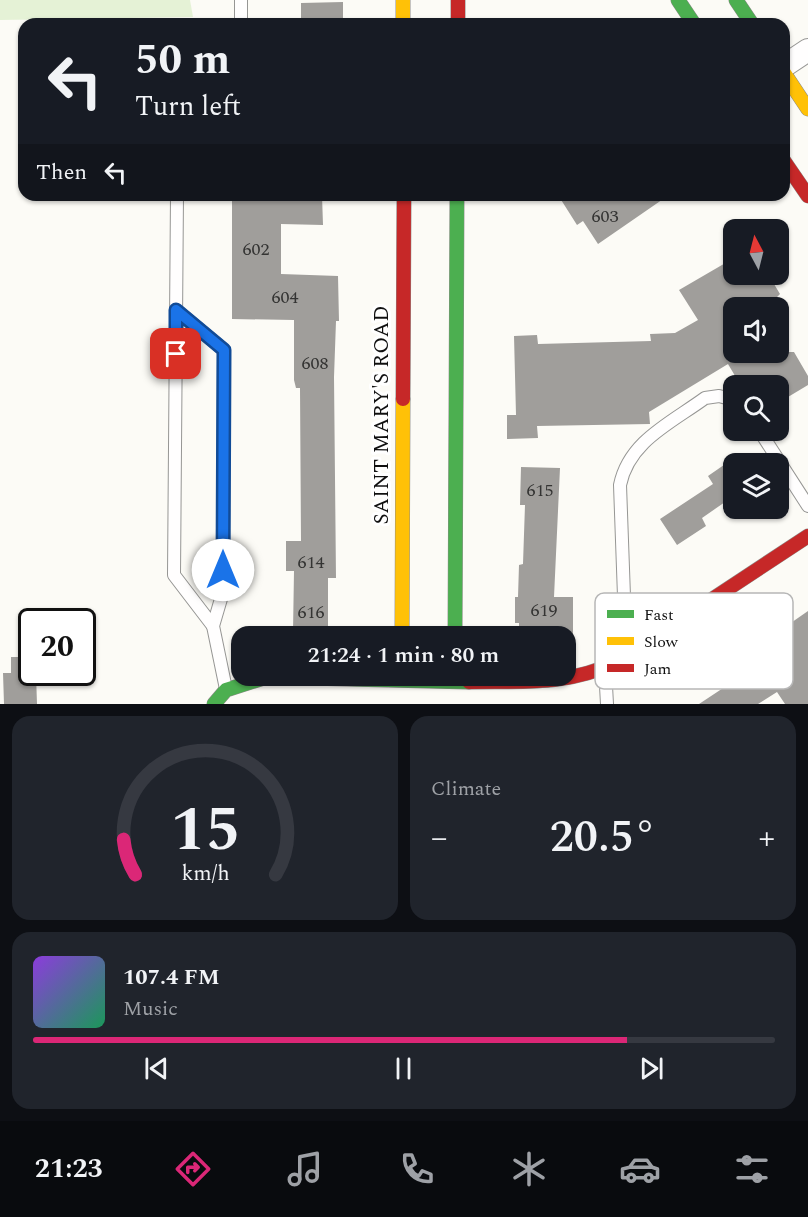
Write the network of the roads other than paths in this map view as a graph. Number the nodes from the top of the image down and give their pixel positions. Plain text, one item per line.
1 (241, 0) edge
2 (403, 0) edge
3 (458, 0) edge
4 (678, 0) edge
5 (736, 0) edge
6 (241, 18) edge
7 (403, 18) edge
8 (458, 18) edge
9 (690, 18) edge
10 (748, 18) edge
11 (808, 50) edge
12 (790, 62) edge
13 (790, 83) edge
14 (808, 109) edge
15 (790, 170) edge
16 (808, 196) edge
17 (177, 201) edge
18 (404, 201) edge
19 (457, 201) edge
20 (176, 310) junction
21 (723, 397) edge
22 (766, 441) edge
23 (808, 506) edge
24 (808, 536) edge
25 (624, 593) edge
26 (722, 593) edge
27 (213, 626) junction
28 (402, 626) edge
29 (455, 626) edge
30 (595, 672) edge
31 (576, 677) edge
32 (239, 686) edge
33 (402, 686) edge
34 (606, 689) edge
35 (226, 690) junction
36 (402, 696) dead end
37 (214, 704) edge
38 (607, 704) edge

1 - 6 lane
2 - 7 main road
3 - 8 main road
4 - 9 main road
5 - 10 main road
11 - 12 street
13 - 14 main road
15 - 16 main road
17 - 20 lane
18 - 28 main road, SAINT MARY'S ROAD
19 - 29 main road
20 - 27 lane
20 - 27 lane
21 - 25 lane
22 - 23 lane
24 - 26 main road
27 - 35 lane
30 - 31 main road
32 - 35 main road
33 - 36 main road
34 - 38 lane
35 - 37 main road

